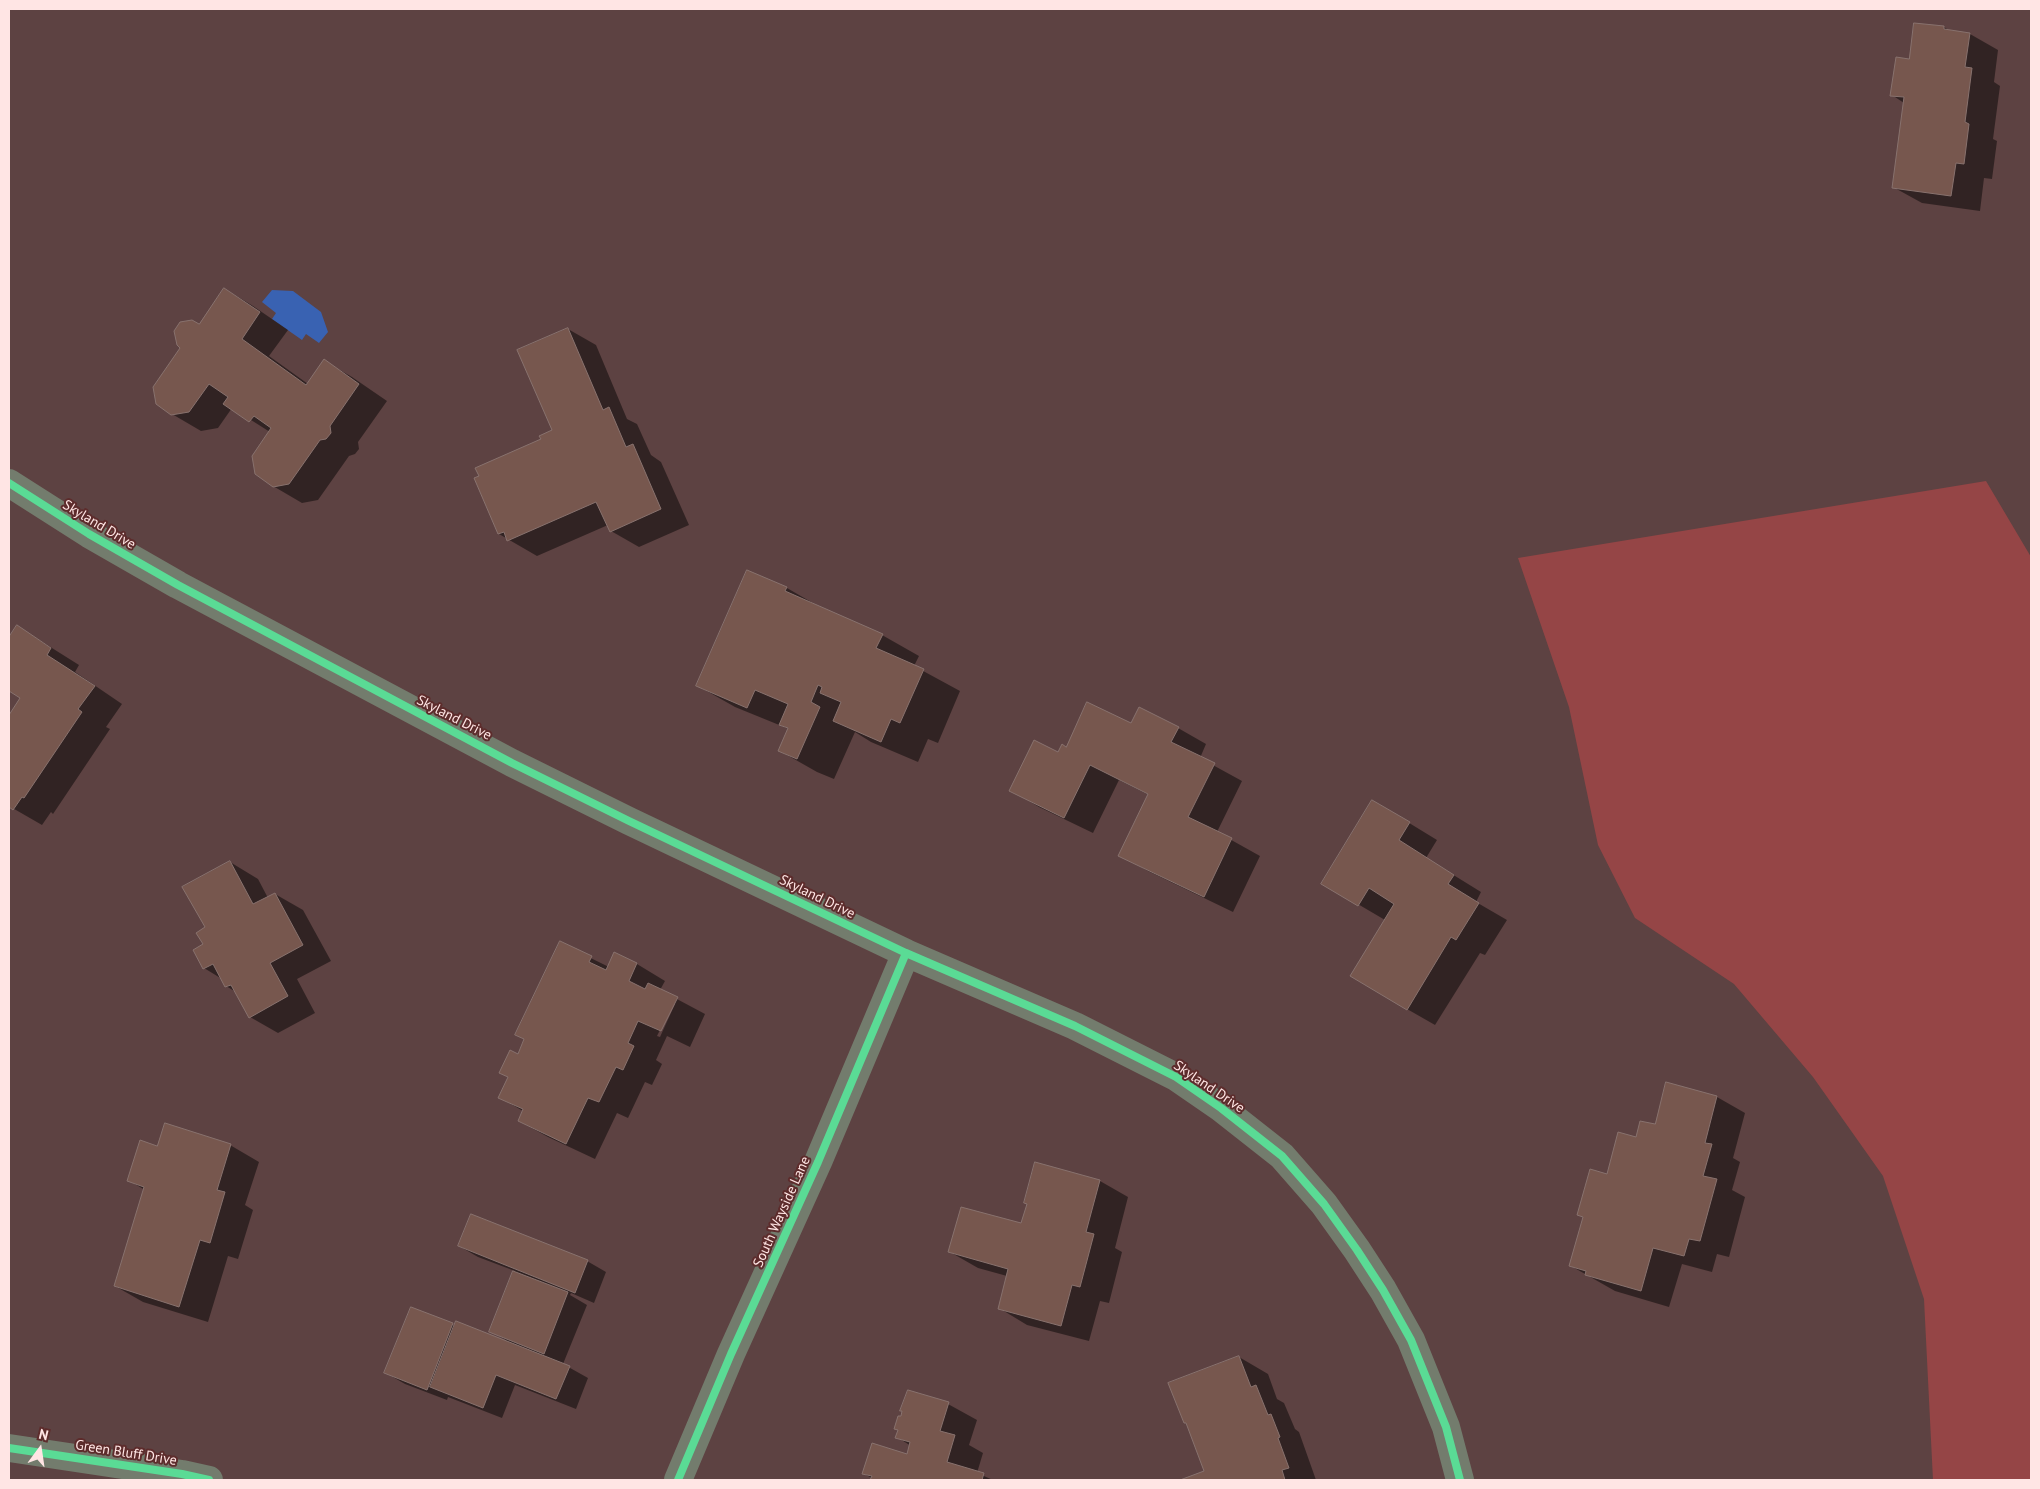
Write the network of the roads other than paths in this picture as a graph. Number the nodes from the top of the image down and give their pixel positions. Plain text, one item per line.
1 (9, 483) edge
2 (906, 954) junction
3 (9, 1448) edge
4 (209, 1480) edge
5 (678, 1480) edge
6 (1460, 1480) edge

1 - 2 street, Skyland Drive
2 - 5 street, South Wayside Lane
2 - 6 street, Skyland Drive
3 - 4 street, Green Bluff Drive

